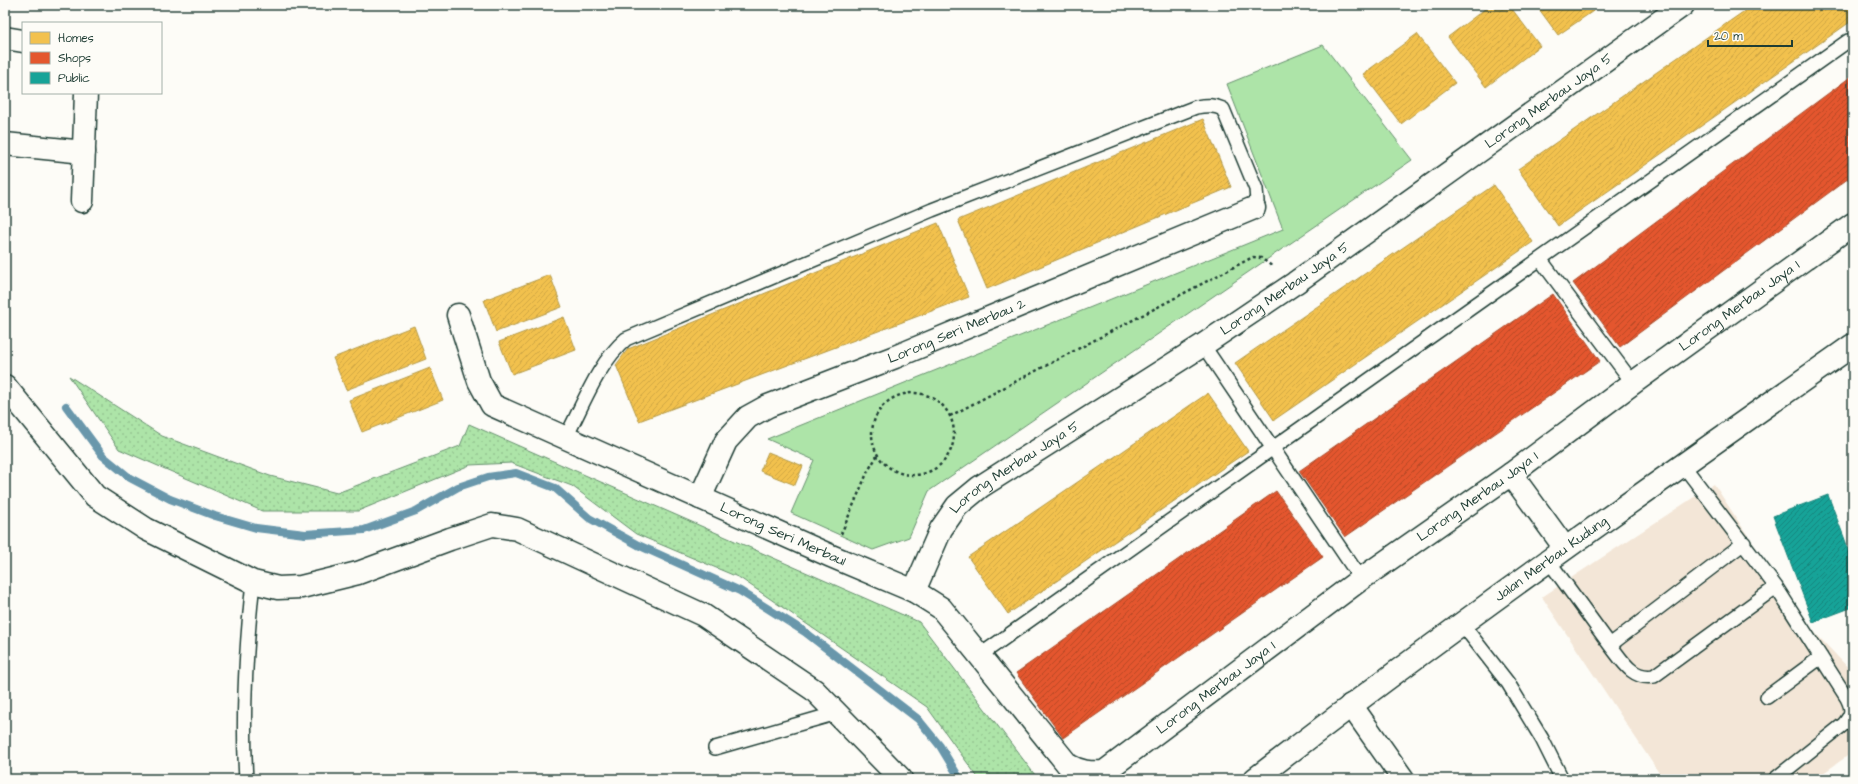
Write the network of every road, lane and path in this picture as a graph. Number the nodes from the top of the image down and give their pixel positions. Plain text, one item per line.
1 (1684, 5) edge
2 (5, 38) edge
3 (22, 41) edge
4 (1853, 41) edge
5 (86, 94) edge
6 (5, 144) edge
7 (84, 152) junction
8 (82, 201) dead end
9 (1254, 208) joint
10 (1853, 224) edge
11 (1540, 259) junction
12 (1295, 283) junction
13 (458, 314) dead end
14 (1203, 345) junction
15 (1853, 345) edge
16 (1633, 383) junction
17 (5, 386) edge
18 (950, 416) junction
19 (566, 437) junction
20 (1273, 448) junction
21 (877, 456) junction
22 (1683, 464) junction
23 (1511, 474) junction
24 (700, 498) junction
25 (1744, 544) junction
26 (1556, 554) junction
27 (831, 556) junction
28 (1361, 579) junction
29 (253, 582) junction
30 (1776, 587) junction
31 (914, 591) junction
32 (1462, 624) junction
33 (1610, 645) junction
34 (979, 656) junction
35 (1821, 657) junction
36 (1767, 697) dead end
37 (1351, 705) junction
38 (837, 713) junction
39 (715, 748) dead end
40 (1104, 772) joint
41 (246, 779) edge
42 (901, 779) edge
43 (1255, 779) edge
44 (1403, 779) edge
45 (1562, 779) edge
46 (1775, 779) edge

1 - 12 street, Lorong Merbau Jaya 5
2 - 3 street
4 - 11 lane
5 - 7 street
6 - 7 street
7 - 8 street
9 - 19 lane
9 - 24 street, Lorong Seri Merbau 2
10 - 16 street, Lorong Merbau Jaya 1
11 - 16 lane
11 - 20 lane
12 - 14 street, Lorong Merbau Jaya 5
12 - 18 path
13 - 19 street, Lorong Seri Merbau1
14 - 20 lane
14 - 31 street, Lorong Merbau Jaya 5
15 - 22 street, Jalan Merbau Kudung
16 - 23 street, Lorong Merbau Jaya 1
17 - 29 street
18 - 21 path
18 - 21 path
19 - 24 street, Lorong Seri Merbau1
20 - 28 lane
20 - 34 lane
21 - 27 path
22 - 25 lane
22 - 26 street, Jalan Merbau Kudung
23 - 26 street
23 - 28 street, Lorong Merbau Jaya 1
24 - 27 street, Lorong Seri Merbau1
25 - 30 lane
25 - 33 lane
26 - 32 street, Jalan Merbau Kudung
26 - 33 lane
27 - 31 street, Lorong Seri Merbau1
28 - 40 street, Lorong Merbau Jaya 1
29 - 38 street
29 - 41 lane
30 - 33 lane
30 - 35 lane
31 - 34 street, Lorong Seri Merbau1
32 - 37 street, Jalan Merbau Kudung
32 - 45 lane
34 - 40 street, Lorong Seri Merbau1
35 - 36 lane
35 - 46 lane
37 - 43 street, Jalan Merbau Kudung
37 - 44 street
38 - 39 lane
38 - 42 street

